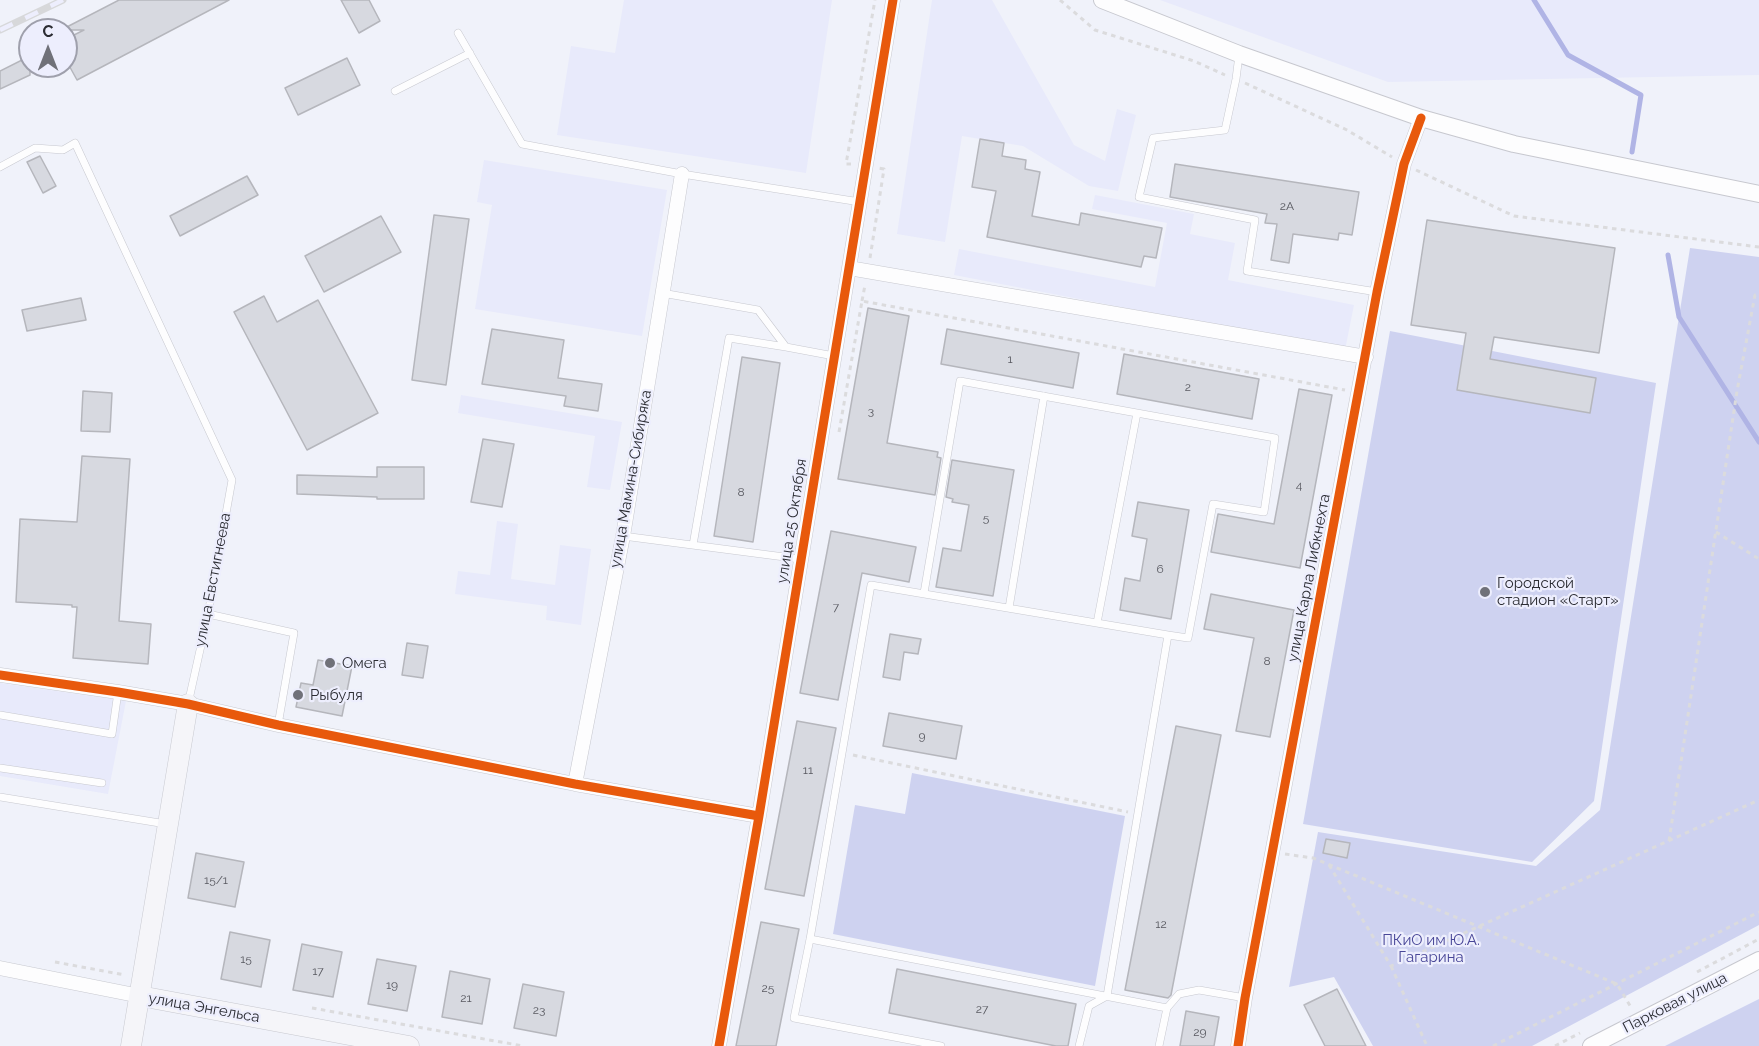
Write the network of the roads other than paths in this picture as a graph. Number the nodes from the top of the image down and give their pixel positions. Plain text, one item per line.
1 (893, 0) edge
2 (1102, 0) edge
3 (458, 33) dead end
4 (470, 53) junction
5 (1239, 54) junction
6 (395, 91) dead end
7 (1421, 118) junction
8 (0, 167) edge
9 (682, 174) junction
10 (1759, 194) edge
11 (860, 202) junction
12 (849, 268) junction
13 (1377, 292) junction
14 (662, 294) junction
15 (786, 347) junction
16 (834, 356) junction
17 (1366, 357) junction
18 (1044, 396) junction
19 (1137, 413) junction
20 (623, 536) junction
21 (693, 545) junction
22 (800, 559) junction
23 (924, 593) junction
24 (1009, 608) junction
25 (208, 614) junction
26 (1098, 623) junction
27 (1168, 635) junction
28 (0, 675) edge
29 (118, 692) junction
30 (188, 705) junction
31 (0, 715) edge
32 (278, 725) junction
33 (0, 768) edge
34 (102, 783) dead end
35 (575, 784) junction
36 (0, 797) edge
37 (759, 816) junction
38 (168, 825) junction
39 (810, 939) junction
40 (1759, 960) edge
41 (0, 968) edge
42 (140, 996) junction
43 (1107, 996) junction
44 (1245, 998) junction
45 (1167, 1008) junction
46 (131, 1046) edge
47 (409, 1046) edge
48 (719, 1046) edge
49 (941, 1046) edge
50 (1079, 1046) edge
51 (1159, 1046) edge
52 (1238, 1046) edge
53 (1591, 1046) edge

1 - 11 street, улица 25 Октября
2 - 5 street
3 - 4 lane
4 - 6 lane
4 - 9 lane
5 - 7 street
5 - 13 lane
7 - 10 street
7 - 13 street, улица Карла Либкнехта
8 - 25 lane, улица Евстигнеева
9 - 11 lane
9 - 14 street, улица Мамина-Сибиряка
11 - 12 street, улица 25 Октября
12 - 16 street, улица 25 Октября
12 - 17 street
13 - 17 street, улица Карла Либкнехта
14 - 15 lane
14 - 20 street, улица Мамина-Сибиряка
15 - 16 lane
15 - 21 lane
16 - 22 street, улица 25 Октября
17 - 44 street, улица Карла Либкнехта
18 - 19 lane
18 - 23 lane
18 - 24 lane
19 - 26 lane
19 - 27 lane
20 - 21 lane
20 - 35 street, улица Мамина-Сибиряка
21 - 22 lane
22 - 37 street, улица 25 Октября
23 - 24 lane
23 - 39 lane
24 - 26 lane
25 - 30 lane, улица Евстигнеева
25 - 32 lane
26 - 27 lane
27 - 43 lane
28 - 29 street
29 - 30 street
29 - 31 lane
30 - 32 street
30 - 38 main road, улица Евстигнеева
32 - 35 street
33 - 34 lane
35 - 37 street
36 - 38 lane
37 - 48 street, улица 25 Октября
38 - 42 main road, улица Евстигнеева
39 - 43 lane
39 - 49 lane
40 - 53 street, Парковая улица
41 - 42 street, улица Энгельса
42 - 46 main road, улица Евстигнеева
42 - 47 main road, улица Энгельса
43 - 45 lane
43 - 50 lane
44 - 45 lane
44 - 52 street, улица Карла Либкнехта
45 - 51 lane

